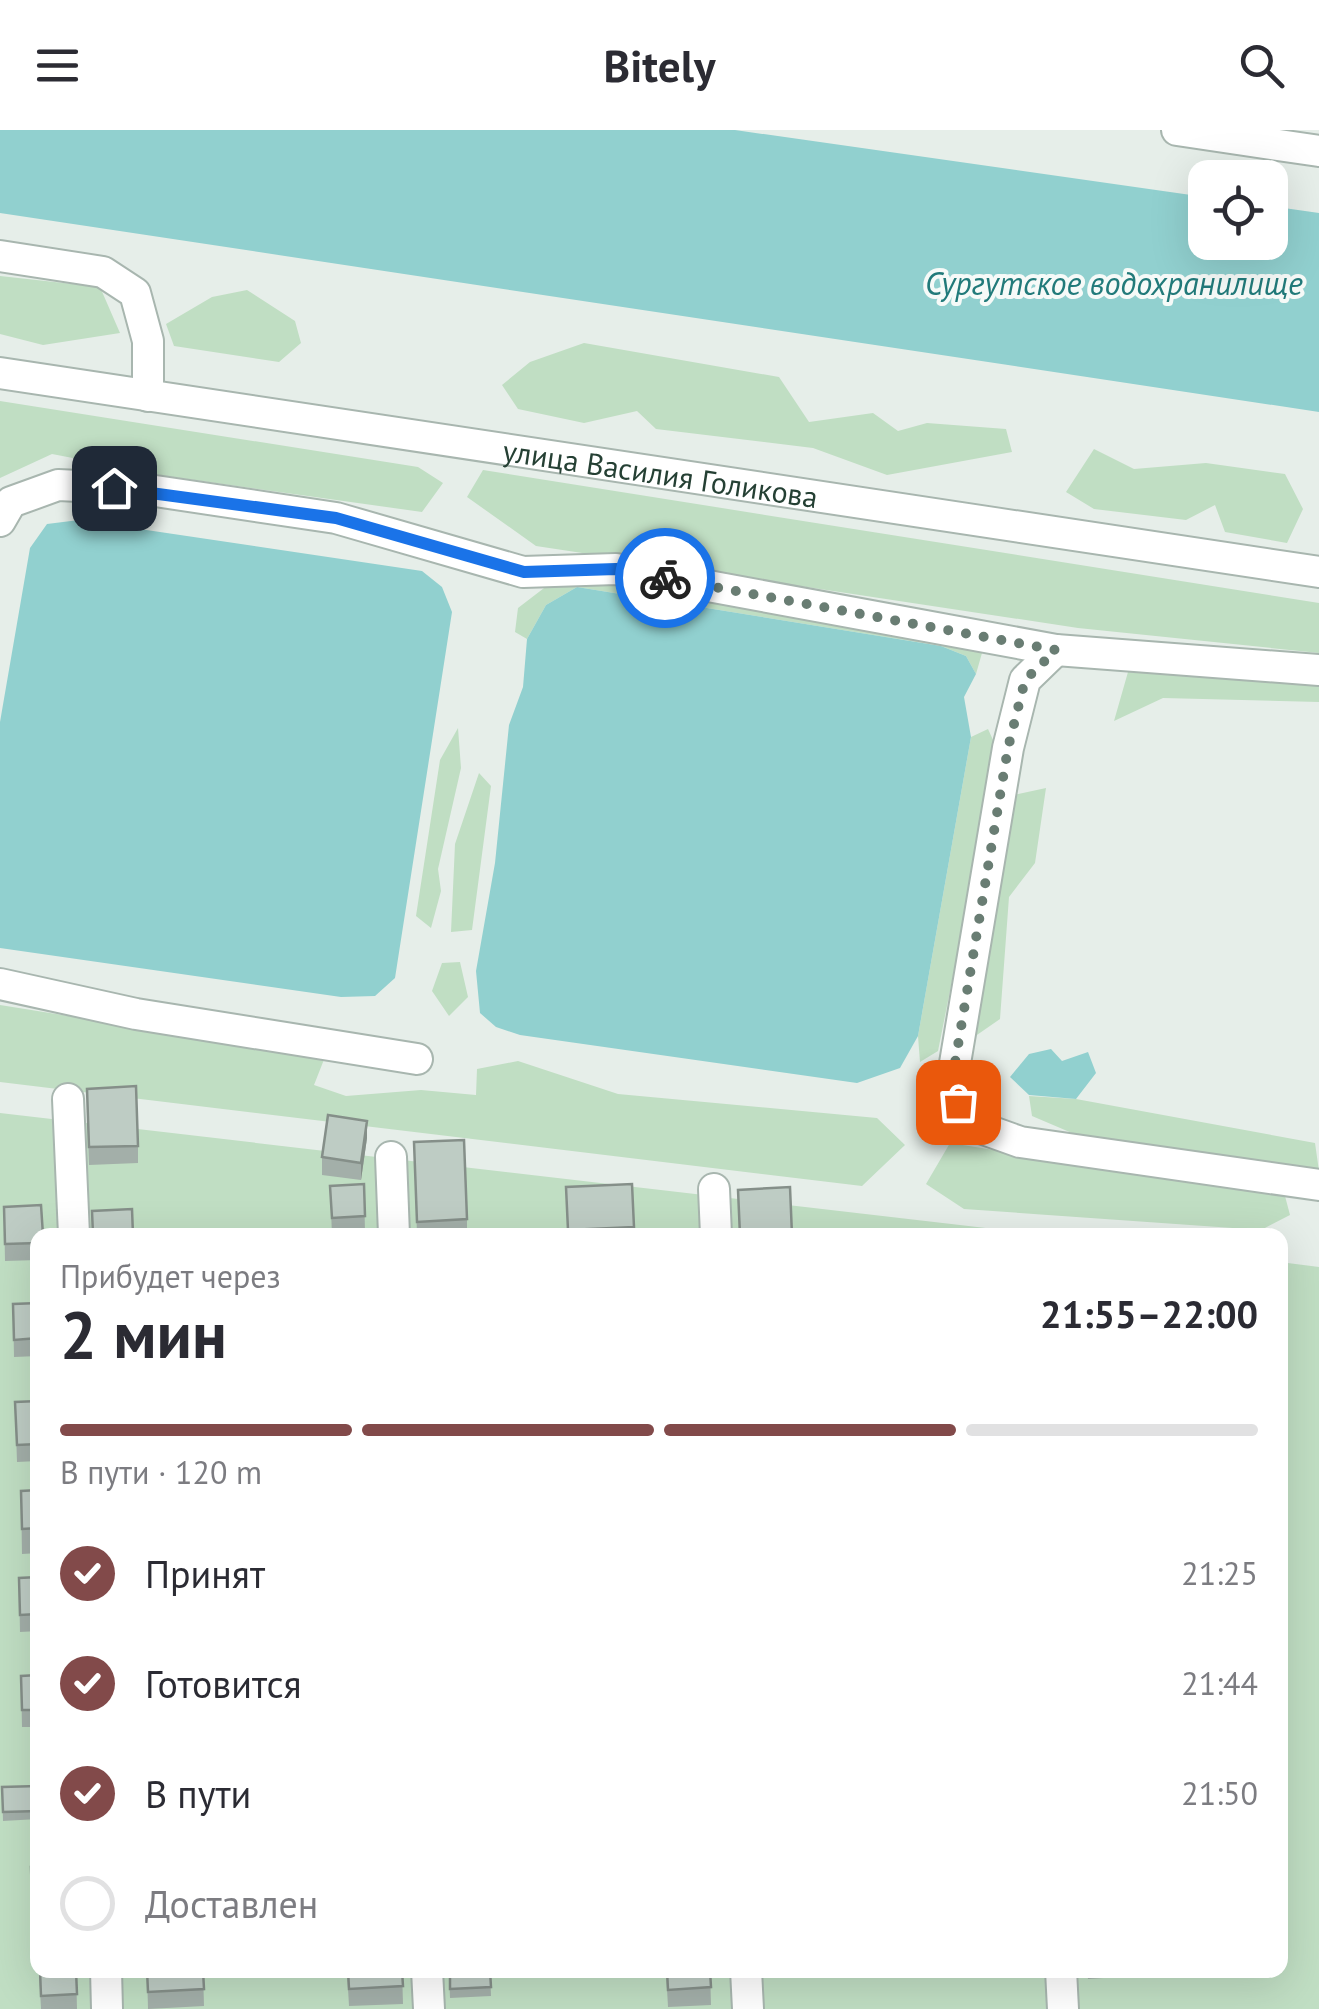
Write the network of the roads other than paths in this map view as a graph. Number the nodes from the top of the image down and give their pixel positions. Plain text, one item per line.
1 (1176, 130) edge
2 (1319, 152) edge
3 (0, 256) edge
4 (0, 372) edge
5 (148, 396) junction
6 (0, 521) edge
7 (1319, 572) edge
8 (1056, 650) junction
9 (1319, 670) edge
10 (0, 984) edge
11 (416, 1058) dead end
12 (68, 1099) dead end
13 (391, 1157) dead end
14 (1319, 1185) edge
15 (714, 1189) dead end
16 (74, 1228) edge
17 (394, 1228) edge
18 (716, 1228) edge
19 (106, 1978) edge
20 (427, 1978) edge
21 (746, 1978) edge
22 (1061, 1978) edge
23 (107, 2009) edge
24 (429, 2009) edge
25 (748, 2009) edge
26 (1063, 2009) edge

1 - 2 street
3 - 5 street
4 - 5 street, улица Василия Голикова
5 - 7 street, улица Василия Голикова
6 - 8 street
8 - 9 street
8 - 14 street
10 - 11 street
12 - 16 street
13 - 17 street
15 - 18 street
19 - 23 street
20 - 24 street
21 - 25 street
22 - 26 street

